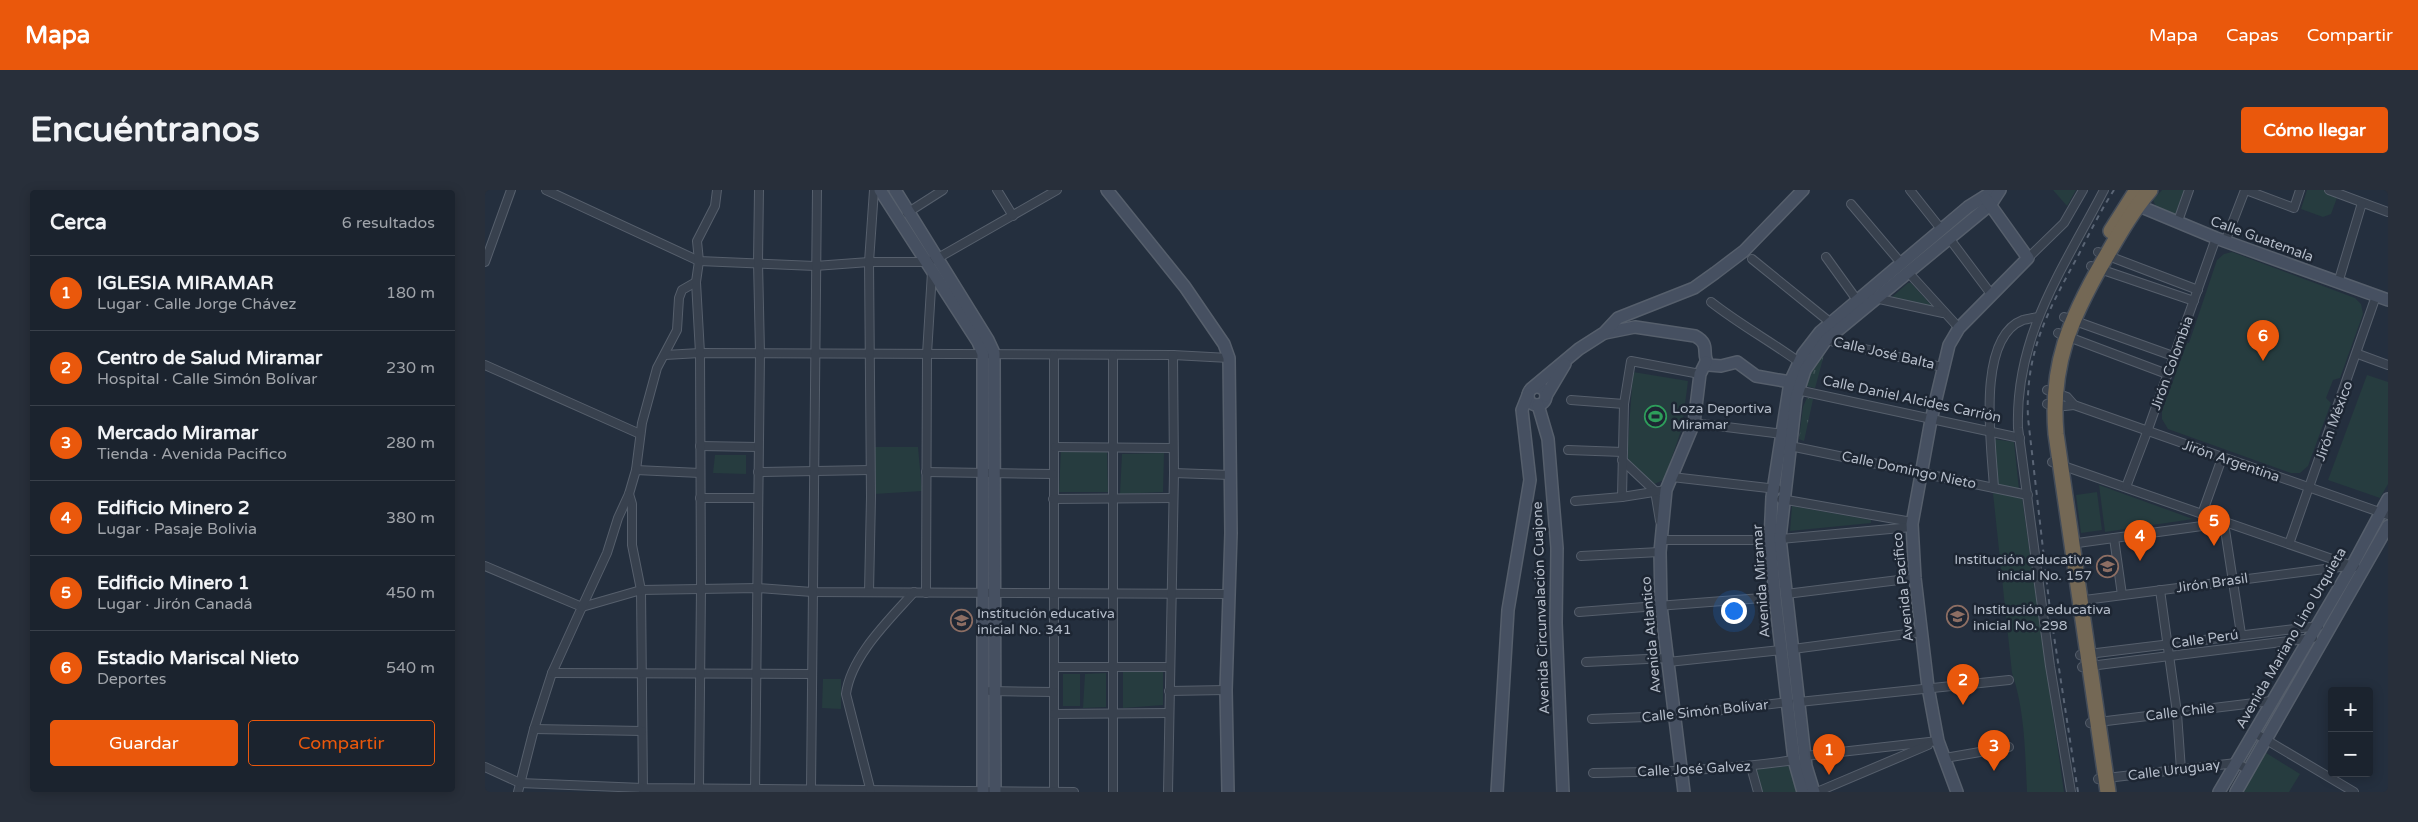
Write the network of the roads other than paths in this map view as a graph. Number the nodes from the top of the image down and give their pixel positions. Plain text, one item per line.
1 (511, 190) edge
2 (546, 190) edge
3 (717, 190) edge
4 (759, 190) edge
5 (817, 190) edge
6 (874, 190) edge
7 (880, 190) edge
8 (895, 190) edge
9 (943, 190) edge
10 (997, 190) edge
11 (1057, 190) edge
12 (1107, 190) edge
13 (1803, 190) edge
14 (1910, 190) edge
15 (1995, 190) edge
16 (1999, 190) edge
17 (2083, 190) edge
18 (2104, 190) edge
19 (2151, 190) edge
20 (2189, 190) edge
21 (2246, 190) edge
22 (2300, 190) edge
23 (2329, 190) edge
24 (1984, 197) edge
25 (2134, 199) edge
26 (2363, 203) junction
27 (1851, 204) dead end
28 (2388, 212) edge
29 (907, 213) junction
30 (1013, 216) junction
31 (2177, 222) junction
32 (1945, 234) junction
33 (2221, 240) junction
34 (2102, 254) junction
35 (1826, 257) dead end
36 (2028, 258) junction
37 (1752, 259) dead end
38 (699, 261) junction
39 (485, 262) edge
40 (758, 262) junction
41 (869, 262) junction
42 (934, 264) junction
43 (815, 266) junction
44 (1904, 267) junction
45 (2094, 268) junction
46 (696, 282) junction
47 (2338, 283) junction
48 (2198, 290) junction
49 (1991, 294) junction
50 (2385, 297) edge
51 (1875, 298) junction
52 (1857, 300) junction
53 (2194, 301) junction
54 (1711, 302) dead end
55 (1943, 312) junction
56 (2038, 318) junction
57 (2068, 319) junction
58 (1831, 323) junction
59 (1959, 328) junction
60 (1604, 333) junction
61 (2062, 335) junction
62 (1826, 340) junction
63 (700, 353) junction
64 (760, 353) junction
65 (814, 353) junction
66 (868, 354) junction
67 (927, 354) junction
68 (989, 354) junction
69 (2358, 354) junction
70 (665, 355) junction
71 (1054, 355) junction
72 (1113, 355) junction
73 (1173, 355) junction
74 (1569, 356) junction
75 (2173, 356) junction
76 (1229, 358) junction
77 (1706, 362) junction
78 (1799, 362) junction
79 (485, 364) edge
80 (2388, 364) edge
81 (1942, 367) junction
82 (1700, 374) junction
83 (2167, 374) junction
84 (1794, 386) junction
85 (1537, 398) junction
86 (2051, 398) junction
87 (1571, 400) dead end
88 (1624, 404) junction
89 (1931, 420) junction
90 (1694, 423) junction
91 (1989, 431) junction
92 (2147, 432) junction
93 (640, 434) junction
94 (1783, 434) junction
95 (2020, 438) junction
96 (700, 446) junction
97 (1055, 446) junction
98 (1790, 446) junction
99 (758, 447) junction
100 (1112, 448) junction
101 (1172, 448) junction
102 (1568, 450) dead end
103 (1622, 456) junction
104 (2222, 458) junction
105 (2057, 463) junction
106 (636, 470) junction
107 (869, 470) junction
108 (758, 472) junction
109 (813, 472) junction
110 (926, 472) junction
111 (1922, 472) junction
112 (700, 473) junction
113 (989, 473) junction
114 (1174, 473) junction
115 (1053, 474) junction
116 (1230, 475) junction
117 (1672, 476) junction
118 (2126, 486) junction
119 (1994, 488) junction
120 (2309, 488) junction
121 (1661, 491) junction
122 (1772, 493) junction
123 (629, 494) junction
124 (1785, 494) junction
125 (2028, 495) junction
126 (1622, 497) junction
127 (700, 498) junction
128 (757, 498) junction
129 (1173, 498) junction
130 (1112, 499) junction
131 (2388, 499) edge
132 (1053, 500) junction
133 (1575, 500) dead end
134 (2202, 514) junction
135 (2384, 514) edge
136 (2224, 522) junction
137 (1912, 524) junction
138 (2388, 526) edge
139 (2114, 538) junction
140 (1775, 539) junction
141 (1662, 543) junction
142 (2069, 544) junction
143 (2289, 544) junction
144 (1581, 556) dead end
145 (485, 566) edge
146 (2351, 566) junction
147 (2363, 571) junction
148 (1915, 578) junction
149 (2233, 580) junction
150 (701, 588) junction
151 (758, 588) junction
152 (641, 590) junction
153 (2160, 590) junction
154 (812, 592) junction
155 (869, 592) junction
156 (914, 592) junction
157 (926, 593) junction
158 (989, 593) junction
159 (1053, 593) junction
160 (1113, 593) junction
161 (1170, 594) junction
162 (1229, 594) junction
163 (2122, 595) junction
164 (1780, 596) junction
165 (2077, 601) junction
166 (1661, 606) junction
167 (582, 607) junction
168 (1579, 612) dead end
169 (2316, 626) junction
170 (2331, 627) junction
171 (1922, 632) junction
172 (2241, 634) junction
173 (2309, 638) junction
174 (2323, 640) junction
175 (2168, 644) junction
176 (1793, 649) junction
177 (1781, 650) junction
178 (2168, 657) junction
179 (1668, 660) junction
180 (2085, 661) junction
181 (1586, 662) dead end
182 (1113, 666) junction
183 (1054, 667) junction
184 (1170, 667) junction
185 (551, 673) junction
186 (642, 674) junction
187 (699, 674) junction
188 (756, 674) junction
189 (812, 674) junction
190 (2009, 680) dead end
191 (1928, 687) junction
192 (1226, 690) junction
193 (989, 691) junction
194 (1169, 691) junction
195 (1054, 692) junction
196 (2271, 701) junction
197 (1794, 702) junction
198 (1169, 713) junction
199 (2177, 713) junction
200 (1054, 714) junction
201 (1113, 714) junction
202 (1673, 716) junction
203 (1592, 719) dead end
204 (2094, 722) junction
205 (534, 728) junction
206 (642, 731) junction
207 (2253, 732) junction
208 (2266, 740) junction
209 (1937, 741) junction
210 (2009, 747) dead end
211 (1800, 758) junction
212 (1945, 758) junction
213 (2236, 763) junction
214 (485, 767) edge
215 (1751, 767) junction
216 (2181, 770) junction
217 (2249, 770) junction
218 (1681, 771) junction
219 (1593, 773) dead end
220 (520, 783) junction
221 (2103, 785) edge
222 (699, 787) junction
223 (811, 789) junction
224 (643, 790) edge
225 (755, 790) edge
226 (871, 791) edge
227 (907, 791) edge
228 (989, 791) edge
229 (1955, 791) edge
230 (518, 792) edge
231 (1054, 792) edge
232 (1074, 792) edge
233 (1113, 792) edge
234 (1168, 792) edge
235 (1228, 792) edge
236 (1497, 792) edge
237 (1563, 792) edge
238 (1684, 792) edge
239 (1758, 792) edge
240 (1803, 792) edge
241 (1816, 792) edge
242 (2071, 792) edge
243 (2219, 792) edge
244 (2236, 792) edge
245 (2354, 792) edge

1 - 39 street
2 - 38 street
3 - 38 street
4 - 40 street
5 - 43 street
6 - 41 street
7 - 42 main road
8 - 29 main road
9 - 29 street
10 - 30 street
11 - 30 street
12 - 76 main road
13 - 60 main road
14 - 32 street
15 - 24 main road, Avenida Miramar
16 - 24 main road, Avenida Miramar
17 - 36 street, Avenida Pacifico
18 - 56 street
19 - 25 highway
20 - 31 street
21 - 22 street
21 - 33 street, Jirón Colombia
23 - 26 street
24 - 32 main road, Avenida Miramar
24 - 36 main road
25 - 31 main road, Calle Guatemala
25 - 34 highway
26 - 28 street
26 - 47 street
27 - 44 street
29 - 42 main road
30 - 42 street
31 - 33 main road, Calle Guatemala
32 - 44 main road, Avenida Miramar
32 - 49 street
33 - 47 main road, Calle Guatemala
33 - 48 street, Jirón Colombia
34 - 45 highway
34 - 48 street
35 - 52 street
36 - 49 main road, Avenida Pacifico
37 - 58 street
38 - 40 street
38 - 46 street
40 - 43 street
40 - 64 street
41 - 42 street
41 - 43 street
41 - 66 street
42 - 67 street
42 - 68 main road
43 - 65 street
44 - 51 main road, Avenida Miramar
44 - 52 main road, Avenida Miramar
44 - 55 street
45 - 53 street
45 - 57 highway
46 - 63 street
46 - 70 street
47 - 50 main road, Calle Guatemala
48 - 53 street, Jirón Colombia
49 - 59 main road, Avenida Pacifico
50 - 69 street, Jirón México
51 - 55 street
51 - 62 main road, Avenida Miramar
52 - 58 main road, Avenida Miramar
53 - 75 street, Jirón Colombia
54 - 78 street
55 - 59 street
56 - 91 street
56 - 95 street
57 - 61 highway
57 - 75 street
58 - 78 main road, Avenida Miramar
59 - 81 main road, Avenida Pacifico
60 - 74 main road
60 - 77 main road
61 - 83 street
61 - 86 highway
62 - 81 street, Calle José Balta
62 - 84 main road, Avenida Miramar
63 - 64 street
63 - 70 street
63 - 96 street
64 - 65 street
64 - 99 street
65 - 66 street
65 - 109 street
66 - 67 street
66 - 107 street
67 - 68 street
67 - 110 street
68 - 71 street
68 - 113 main road
69 - 80 street
69 - 120 street, Jirón México
70 - 93 street
71 - 72 street
71 - 97 street
72 - 73 street
72 - 100 street
73 - 76 street
73 - 101 street
74 - 85 main road
74 - 85 main road
75 - 83 street, Jirón Colombia
76 - 116 main road
77 - 82 main road, Avenida Atlantico
77 - 84 main road, Calle Daniel Alcides Carrión
78 - 84 main road, Avenida Miramar
79 - 93 street
81 - 89 main road, Avenida Pacifico
82 - 88 street
82 - 90 main road, Avenida Atlantico
83 - 92 street, Jirón Colombia
84 - 89 street, Calle Daniel Alcides Carrión
84 - 94 main road, Avenida Miramar
84 - 98 main road, Avenida Miramar
85 - 236 main road
85 - 237 main road, Avenida Circunvalación Cuajone
86 - 92 street, Jirón Argentina
86 - 105 highway
87 - 88 street
88 - 103 street
89 - 91 street, Calle Daniel Alcides Carrión
89 - 111 main road, Avenida Pacifico
90 - 94 street
90 - 117 main road, Avenida Atlantico
91 - 95 street, Calle Daniel Alcides Carrión
91 - 119 street
92 - 104 street, Jirón Argentina
92 - 118 street, Jirón Colombia
93 - 106 street
94 - 122 main road, Avenida Miramar
95 - 125 street
96 - 99 street
96 - 112 street
97 - 100 street
97 - 115 street
98 - 111 street, Calle Domingo Nieto
98 - 124 main road, Avenida Miramar
99 - 108 street
100 - 101 street
100 - 130 street
101 - 114 street
102 - 103 street
103 - 121 street
103 - 126 street
104 - 120 street, Jirón Argentina
104 - 134 street
105 - 118 street
105 - 142 highway
106 - 112 street
106 - 123 street
107 - 109 street
107 - 155 street
108 - 109 street
108 - 128 street
109 - 154 street
110 - 113 street
110 - 157 street
111 - 119 street, Calle Domingo Nieto
111 - 137 main road, Avenida Pacifico
112 - 127 street
113 - 115 street
113 - 158 main road
114 - 116 street
114 - 129 street
115 - 132 street
116 - 162 main road
117 - 121 main road, Avenida Atlantico
117 - 122 street
118 - 134 street
119 - 125 street, Calle Domingo Nieto
120 - 135 street, Jirón Argentina
120 - 143 street, Jirón México
121 - 126 street
121 - 141 main road, Avenida Atlantico
122 - 124 street
122 - 140 main road, Avenida Miramar
123 - 152 street
123 - 167 street
124 - 137 street
124 - 140 main road, Avenida Miramar
125 - 242 street
126 - 133 street
127 - 128 street
127 - 150 street
128 - 151 street
129 - 130 street
129 - 161 street
130 - 132 street
130 - 160 street
131 - 135 main road, Avenida Mariano Lino Urquieta
132 - 159 street
134 - 136 street
135 - 146 main road, Avenida Mariano Lino Urquieta
136 - 139 street
136 - 143 street
136 - 149 street
137 - 140 street
137 - 148 main road, Avenida Pacifico
138 - 147 main road, Avenida Mariano Lino Urquieta
139 - 142 street
139 - 163 street
140 - 141 street
140 - 164 main road, Avenida Miramar
141 - 144 street
141 - 166 main road, Avenida Atlantico
142 - 165 highway
143 - 146 street
145 - 167 street
146 - 147 street
146 - 149 street, Jirón Brasil
146 - 169 main road, Avenida Mariano Lino Urquieta
147 - 170 main road, Avenida Mariano Lino Urquieta
148 - 164 street
148 - 171 main road, Avenida Pacifico
149 - 153 street, Jirón Brasil
149 - 172 street
150 - 151 street
150 - 152 street
150 - 187 street
151 - 154 street
151 - 188 street
152 - 167 street
152 - 186 street
153 - 163 street, Jirón Brasil
153 - 175 street
154 - 155 street
154 - 189 street
155 - 156 street
156 - 157 street
156 - 226 street
157 - 158 street
158 - 159 street
158 - 193 main road
159 - 160 street
159 - 183 street
160 - 161 street
160 - 182 street
161 - 162 street
161 - 184 street
162 - 192 main road
163 - 165 street, Jirón Brasil
164 - 166 street
164 - 176 main road, Avenida Miramar
164 - 177 main road, Avenida Miramar
165 - 180 highway
166 - 168 street
166 - 179 main road, Avenida Atlantico
167 - 185 street
169 - 170 street, Calle Perú
169 - 172 street, Calle Perú
169 - 173 main road, Avenida Mariano Lino Urquieta
170 - 174 main road, Avenida Mariano Lino Urquieta
171 - 176 street
171 - 191 main road, Avenida Pacifico
172 - 175 street, Calle Perú
173 - 174 street, Calle Perú
173 - 178 street, Calle Perú
173 - 196 main road, Avenida Mariano Lino Urquieta
174 - 208 main road, Avenida Mariano Lino Urquieta
175 - 178 street
175 - 180 street, Calle Perú
176 - 197 main road, Avenida Miramar
177 - 179 street
177 - 197 main road, Avenida Miramar
178 - 180 street, Calle Perú
178 - 199 street
179 - 181 street
179 - 202 main road, Avenida Atlantico
180 - 204 highway
182 - 183 street
182 - 184 street
182 - 201 street
183 - 195 street
184 - 194 street
185 - 186 street
185 - 205 street
186 - 187 street
186 - 206 street
187 - 188 street
187 - 222 street
188 - 189 street
188 - 225 street
189 - 223 street
190 - 191 street, Calle Simón Bolívar
191 - 197 street, Calle Simón Bolívar
191 - 209 main road, Avenida Pacifico
192 - 194 street
192 - 235 main road
193 - 195 street
193 - 228 main road
194 - 198 street
195 - 200 street
196 - 199 street, Calle Chile
196 - 207 main road, Avenida Mariano Lino Urquieta
197 - 202 street, Calle Simón Bolívar
197 - 211 main road, Avenida Miramar
198 - 201 street
198 - 234 street
199 - 204 street, Calle Chile
199 - 216 street
200 - 201 street
200 - 231 street
201 - 233 street
202 - 203 street, Calle Simón Bolívar
202 - 218 main road, Avenida Atlantico
204 - 221 highway
205 - 206 street
205 - 220 street
206 - 224 street
207 - 208 street
207 - 213 main road, Avenida Mariano Lino Urquieta
208 - 217 main road, Avenida Mariano Lino Urquieta
208 - 245 street
209 - 211 street, Calle José Galvez
209 - 212 main road, Avenida Pacifico
209 - 241 street
210 - 212 street
211 - 215 street, Calle José Galvez
211 - 240 main road, Avenida Miramar
211 - 241 main road, Avenida Miramar
212 - 229 main road, Avenida Pacifico
213 - 216 street, Calle Uruguay
213 - 217 street, Calle Uruguay
213 - 243 main road, Avenida Mariano Lino Urquieta
214 - 220 street
215 - 218 street, Calle José Galvez
215 - 239 street
216 - 221 street, Calle Uruguay
217 - 244 main road, Avenida Mariano Lino Urquieta
218 - 219 street, Calle José Galvez
218 - 238 main road, Avenida Atlantico
220 - 224 street
220 - 230 street
222 - 224 street
222 - 225 street
223 - 225 street
223 - 226 street
226 - 227 street
227 - 228 street
228 - 231 street
231 - 232 street

